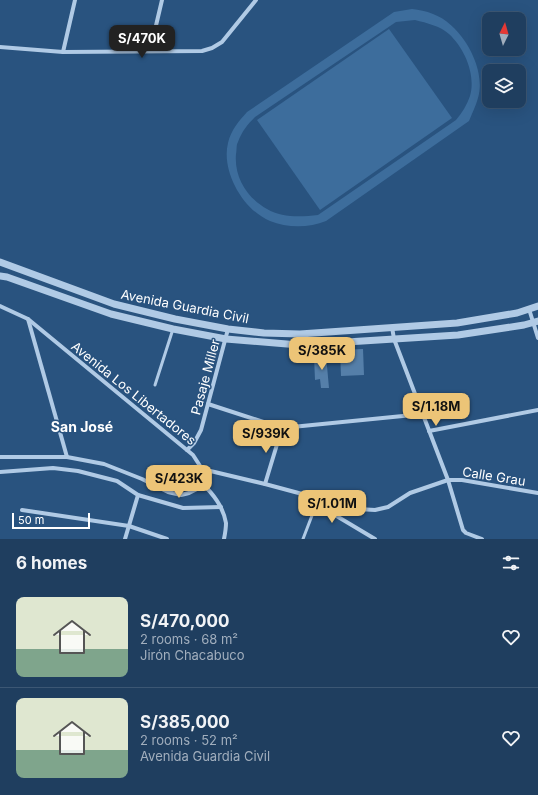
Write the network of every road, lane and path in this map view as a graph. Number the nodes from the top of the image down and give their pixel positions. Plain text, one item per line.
1 (75, 0) edge
2 (162, 0) edge
3 (256, 0) edge
4 (0, 48) edge
5 (150, 51) junction
6 (63, 52) junction
7 (0, 262) edge
8 (0, 276) edge
9 (0, 306) edge
10 (538, 306) edge
11 (529, 309) junction
12 (28, 319) junction
13 (535, 322) edge
14 (392, 327) junction
15 (173, 329) junction
16 (228, 329) junction
17 (538, 338) edge
18 (226, 339) junction
19 (394, 339) junction
20 (155, 384) dead end
21 (208, 404) junction
22 (538, 410) edge
23 (423, 414) junction
24 (282, 428) junction
25 (429, 431) junction
26 (188, 450) junction
27 (0, 457) edge
28 (67, 457) junction
29 (202, 469) junction
30 (0, 472) edge
31 (448, 480) junction
32 (202, 482) junction
33 (265, 484) junction
34 (538, 493) edge
35 (299, 494) junction
36 (138, 495) junction
37 (316, 505) junction
38 (221, 507) junction
39 (22, 510) dead end
40 (129, 526) junction
41 (125, 539) edge
42 (167, 539) edge
43 (224, 539) edge
44 (303, 539) edge
45 (375, 539) edge
46 (482, 539) edge

1 - 6 street
2 - 5 street
3 - 5 street
4 - 6 street
5 - 6 street
7 - 16 street, Avenida Guardia Civil
8 - 15 street, Avenida Guardia Civil
9 - 12 street, Avenida Los Libertadores
10 - 11 street, Avenida Guardia Civil
11 - 13 street
11 - 14 street, Avenida Guardia Civil
12 - 26 street, Avenida Los Libertadores
12 - 28 street
13 - 17 street
13 - 19 street, Avenida Guardia Civil
14 - 16 street, Avenida Guardia Civil
14 - 19 street
15 - 18 street, Avenida Guardia Civil
15 - 20 lane
16 - 18 street, Pasaje Miller
18 - 19 street, Avenida Guardia Civil
18 - 21 street, Pasaje Miller
19 - 23 street
21 - 24 street
21 - 26 street, Pasaje Miller
22 - 25 street
23 - 24 street
23 - 25 street
24 - 33 street
25 - 31 street
26 - 29 street, Avenida Los Libertadores
27 - 28 street
28 - 32 street
29 - 32 street
29 - 33 street
30 - 36 street
31 - 34 street, Calle Grau
31 - 35 street
31 - 46 street
32 - 38 street
33 - 35 street
35 - 37 street
36 - 38 street
36 - 40 street
37 - 44 lane
37 - 45 street
38 - 43 street
39 - 40 street
40 - 41 street
40 - 42 street

